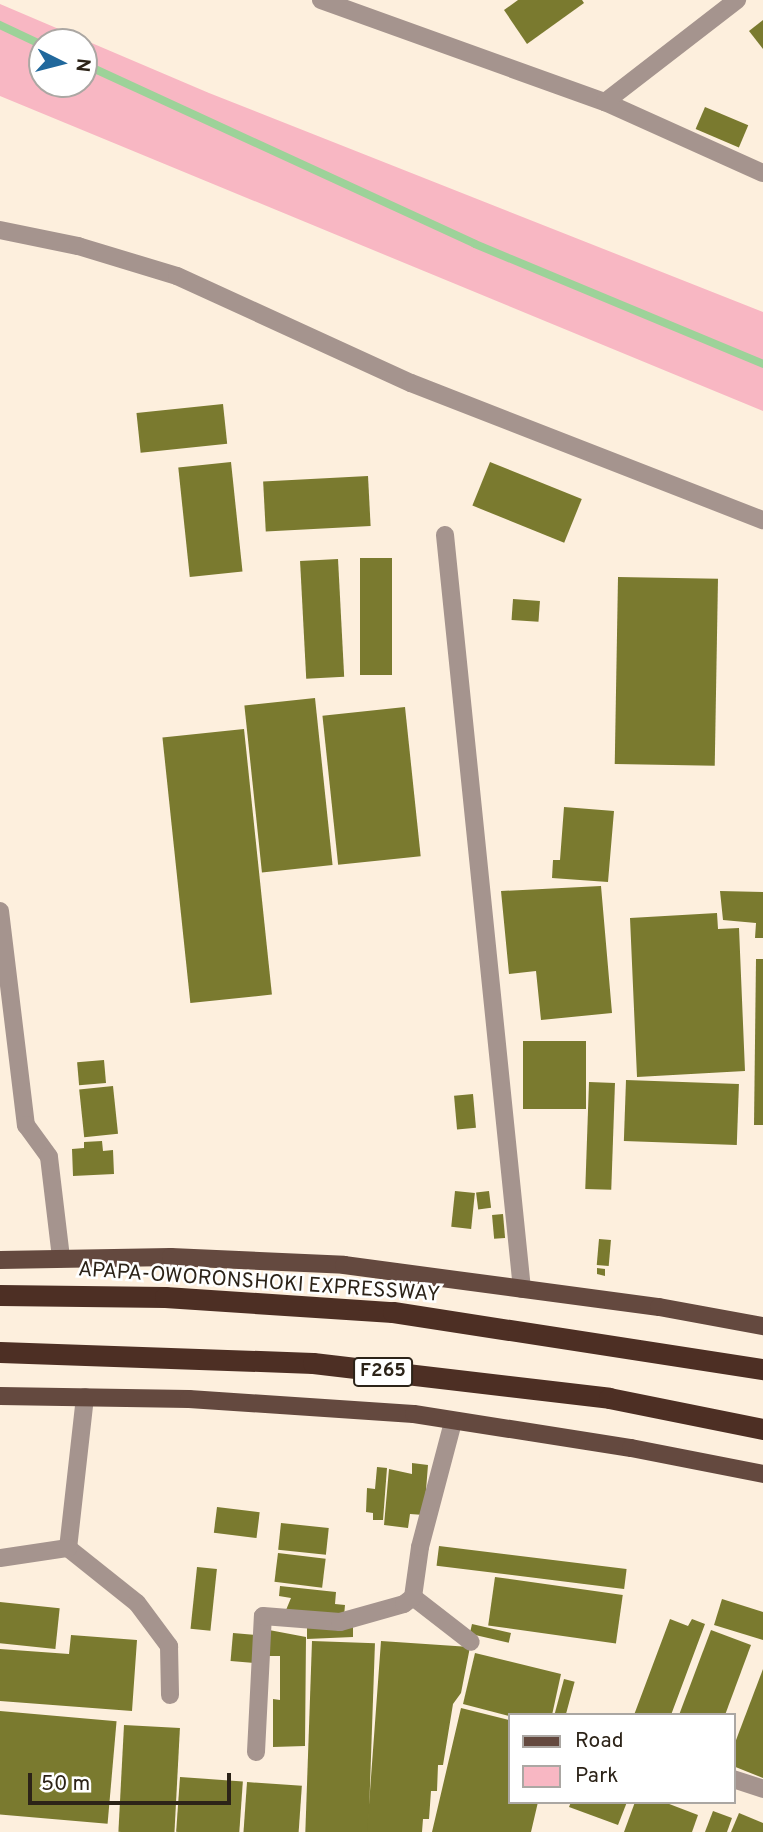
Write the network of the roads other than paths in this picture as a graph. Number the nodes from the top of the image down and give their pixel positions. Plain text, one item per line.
1 (321, 0) edge
2 (737, 0) edge
3 (606, 102) junction
4 (763, 173) edge
5 (0, 230) edge
6 (763, 520) edge
7 (445, 536) dead end
8 (0, 911) edge
9 (61, 1258) junction
10 (0, 1260) edge
11 (522, 1289) junction
12 (0, 1295) edge
13 (763, 1326) edge
14 (0, 1352) edge
15 (763, 1369) edge
16 (0, 1396) edge
17 (85, 1397) junction
18 (453, 1422) junction
19 (763, 1429) edge
20 (763, 1474) edge
21 (68, 1548) junction
22 (0, 1558) edge
23 (413, 1597) junction
24 (471, 1642) dead end
25 (170, 1695) dead end
26 (256, 1752) dead end
27 (735, 1780) edge
28 (763, 1789) edge

1 - 3 street
2 - 3 street
3 - 4 street
5 - 6 street
7 - 11 street
8 - 9 street
9 - 10 main road, APAPA-OWORONSHOKI EXPRESSWAY
9 - 11 main road, APAPA-OWORONSHOKI EXPRESSWAY
11 - 13 main road, APAPA-OWORONSHOKI EXPRESSWAY
12 - 15 highway, APAPA-OWORONSHOKI EXPRESSWAY
14 - 19 highway, F265
16 - 17 main road
17 - 18 main road
17 - 21 street
18 - 20 main road
18 - 23 street
21 - 22 street
21 - 25 street
23 - 24 street
23 - 26 street
27 - 28 street

